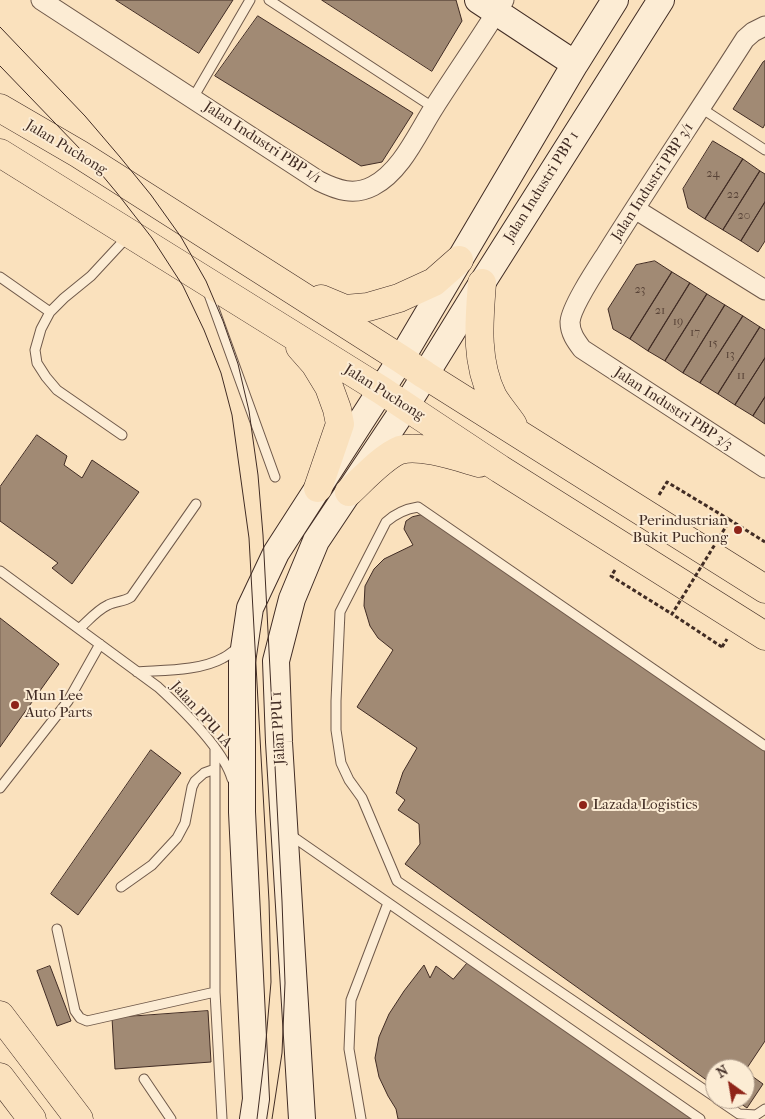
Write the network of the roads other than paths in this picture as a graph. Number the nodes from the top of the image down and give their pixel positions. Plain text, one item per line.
1 (41, 0) edge
2 (250, 0) edge
3 (269, 0) edge
4 (614, 0) edge
5 (661, 0) edge
6 (493, 4) edge
7 (765, 26) edge
8 (575, 64) junction
9 (193, 98) junction
10 (0, 108) edge
11 (434, 108) junction
12 (701, 108) junction
13 (765, 150) edge
14 (0, 153) edge
15 (634, 209) junction
16 (130, 233) junction
17 (459, 260) junction
18 (0, 277) edge
19 (203, 280) junction
20 (482, 283) junction
21 (285, 285) junction
22 (765, 290) edge
23 (50, 312) junction
24 (285, 330) junction
25 (582, 349) joint
26 (401, 358) junction
27 (425, 375) junction
28 (381, 390) junction
29 (406, 406) junction
30 (520, 434) junction
31 (122, 436) dead end
32 (500, 468) junction
33 (765, 468) edge
34 (275, 476) dead end
35 (318, 488) junction
36 (349, 492) junction
37 (196, 504) dead end
38 (0, 571) edge
39 (765, 589) edge
40 (79, 629) junction
41 (765, 636) edge
42 (244, 643) junction
43 (100, 644) junction
44 (137, 672) junction
45 (765, 746) edge
46 (215, 749) junction
47 (215, 769) junction
48 (0, 788) edge
49 (242, 812) junction
50 (285, 831) junction
51 (121, 887) dead end
52 (388, 903) junction
53 (58, 929) dead end
54 (215, 992) junction
55 (0, 1015) edge
56 (0, 1077) edge
57 (144, 1079) dead end
58 (705, 1091) edge
59 (732, 1109) edge
60 (765, 1109) edge
61 (32, 1119) edge
62 (79, 1119) edge
63 (171, 1119) edge
64 (222, 1119) edge
65 (254, 1119) edge
66 (302, 1119) edge
67 (361, 1119) edge
68 (700, 1119) edge

1 - 9 street, Jalan Industri PBP 1/1
2 - 9 lane
3 - 11 lane
4 - 8 main road
5 - 20 main road, Jalan Industri PBP 1
6 - 8 main road
6 - 11 street, Jalan Industri PBP 1/1
7 - 12 street, Jalan Industri PBP 3/1
8 - 17 main road
9 - 11 street, Jalan Industri PBP 1/1
10 - 21 main road, Jalan Puchong
12 - 13 lane
12 - 15 street, Jalan Industri PBP 3/1
14 - 16 main road, Jalan Puchong
15 - 22 street
15 - 25 street, Jalan Industri PBP 3/1
16 - 19 main road, Jalan Puchong
16 - 23 lane
17 - 21 main road
17 - 26 main road
18 - 23 lane
19 - 24 main road, Jalan Puchong
19 - 34 lane
20 - 27 main road, Jalan Industri PBP 1
20 - 30 main road
21 - 26 main road, Jalan Puchong
23 - 31 lane
24 - 28 main road, Jalan Puchong
24 - 35 main road
25 - 33 street, Jalan Industri PBP 3/3
26 - 27 main road, Jalan Puchong
26 - 28 main road
27 - 29 main road, Jalan PPU 1
27 - 30 main road, Jalan Puchong
28 - 29 main road, Jalan Puchong
28 - 35 main road
29 - 32 main road, Jalan Puchong
29 - 36 main road, Jalan PPU 1
30 - 39 main road, Jalan Puchong
32 - 36 main road
32 - 41 main road, Jalan Puchong
35 - 42 main road
36 - 50 main road, Jalan PPU 1
37 - 40 lane
38 - 40 lane, Jalan PPU 1A
40 - 43 lane, Jalan PPU 1A
42 - 44 lane, Jalan PPU 1A
42 - 49 main road
43 - 44 lane, Jalan PPU 1A
43 - 48 lane
44 - 46 lane, Jalan PPU 1A
45 - 58 lane
46 - 47 lane
46 - 49 lane, Jalan PPU 1A
47 - 51 lane
47 - 54 lane
49 - 65 main road
50 - 52 lane
50 - 66 main road, Jalan PPU 1
52 - 67 lane
52 - 68 lane
53 - 54 lane
54 - 64 lane
55 - 62 main road
56 - 61 main road
57 - 63 lane
59 - 60 lane

